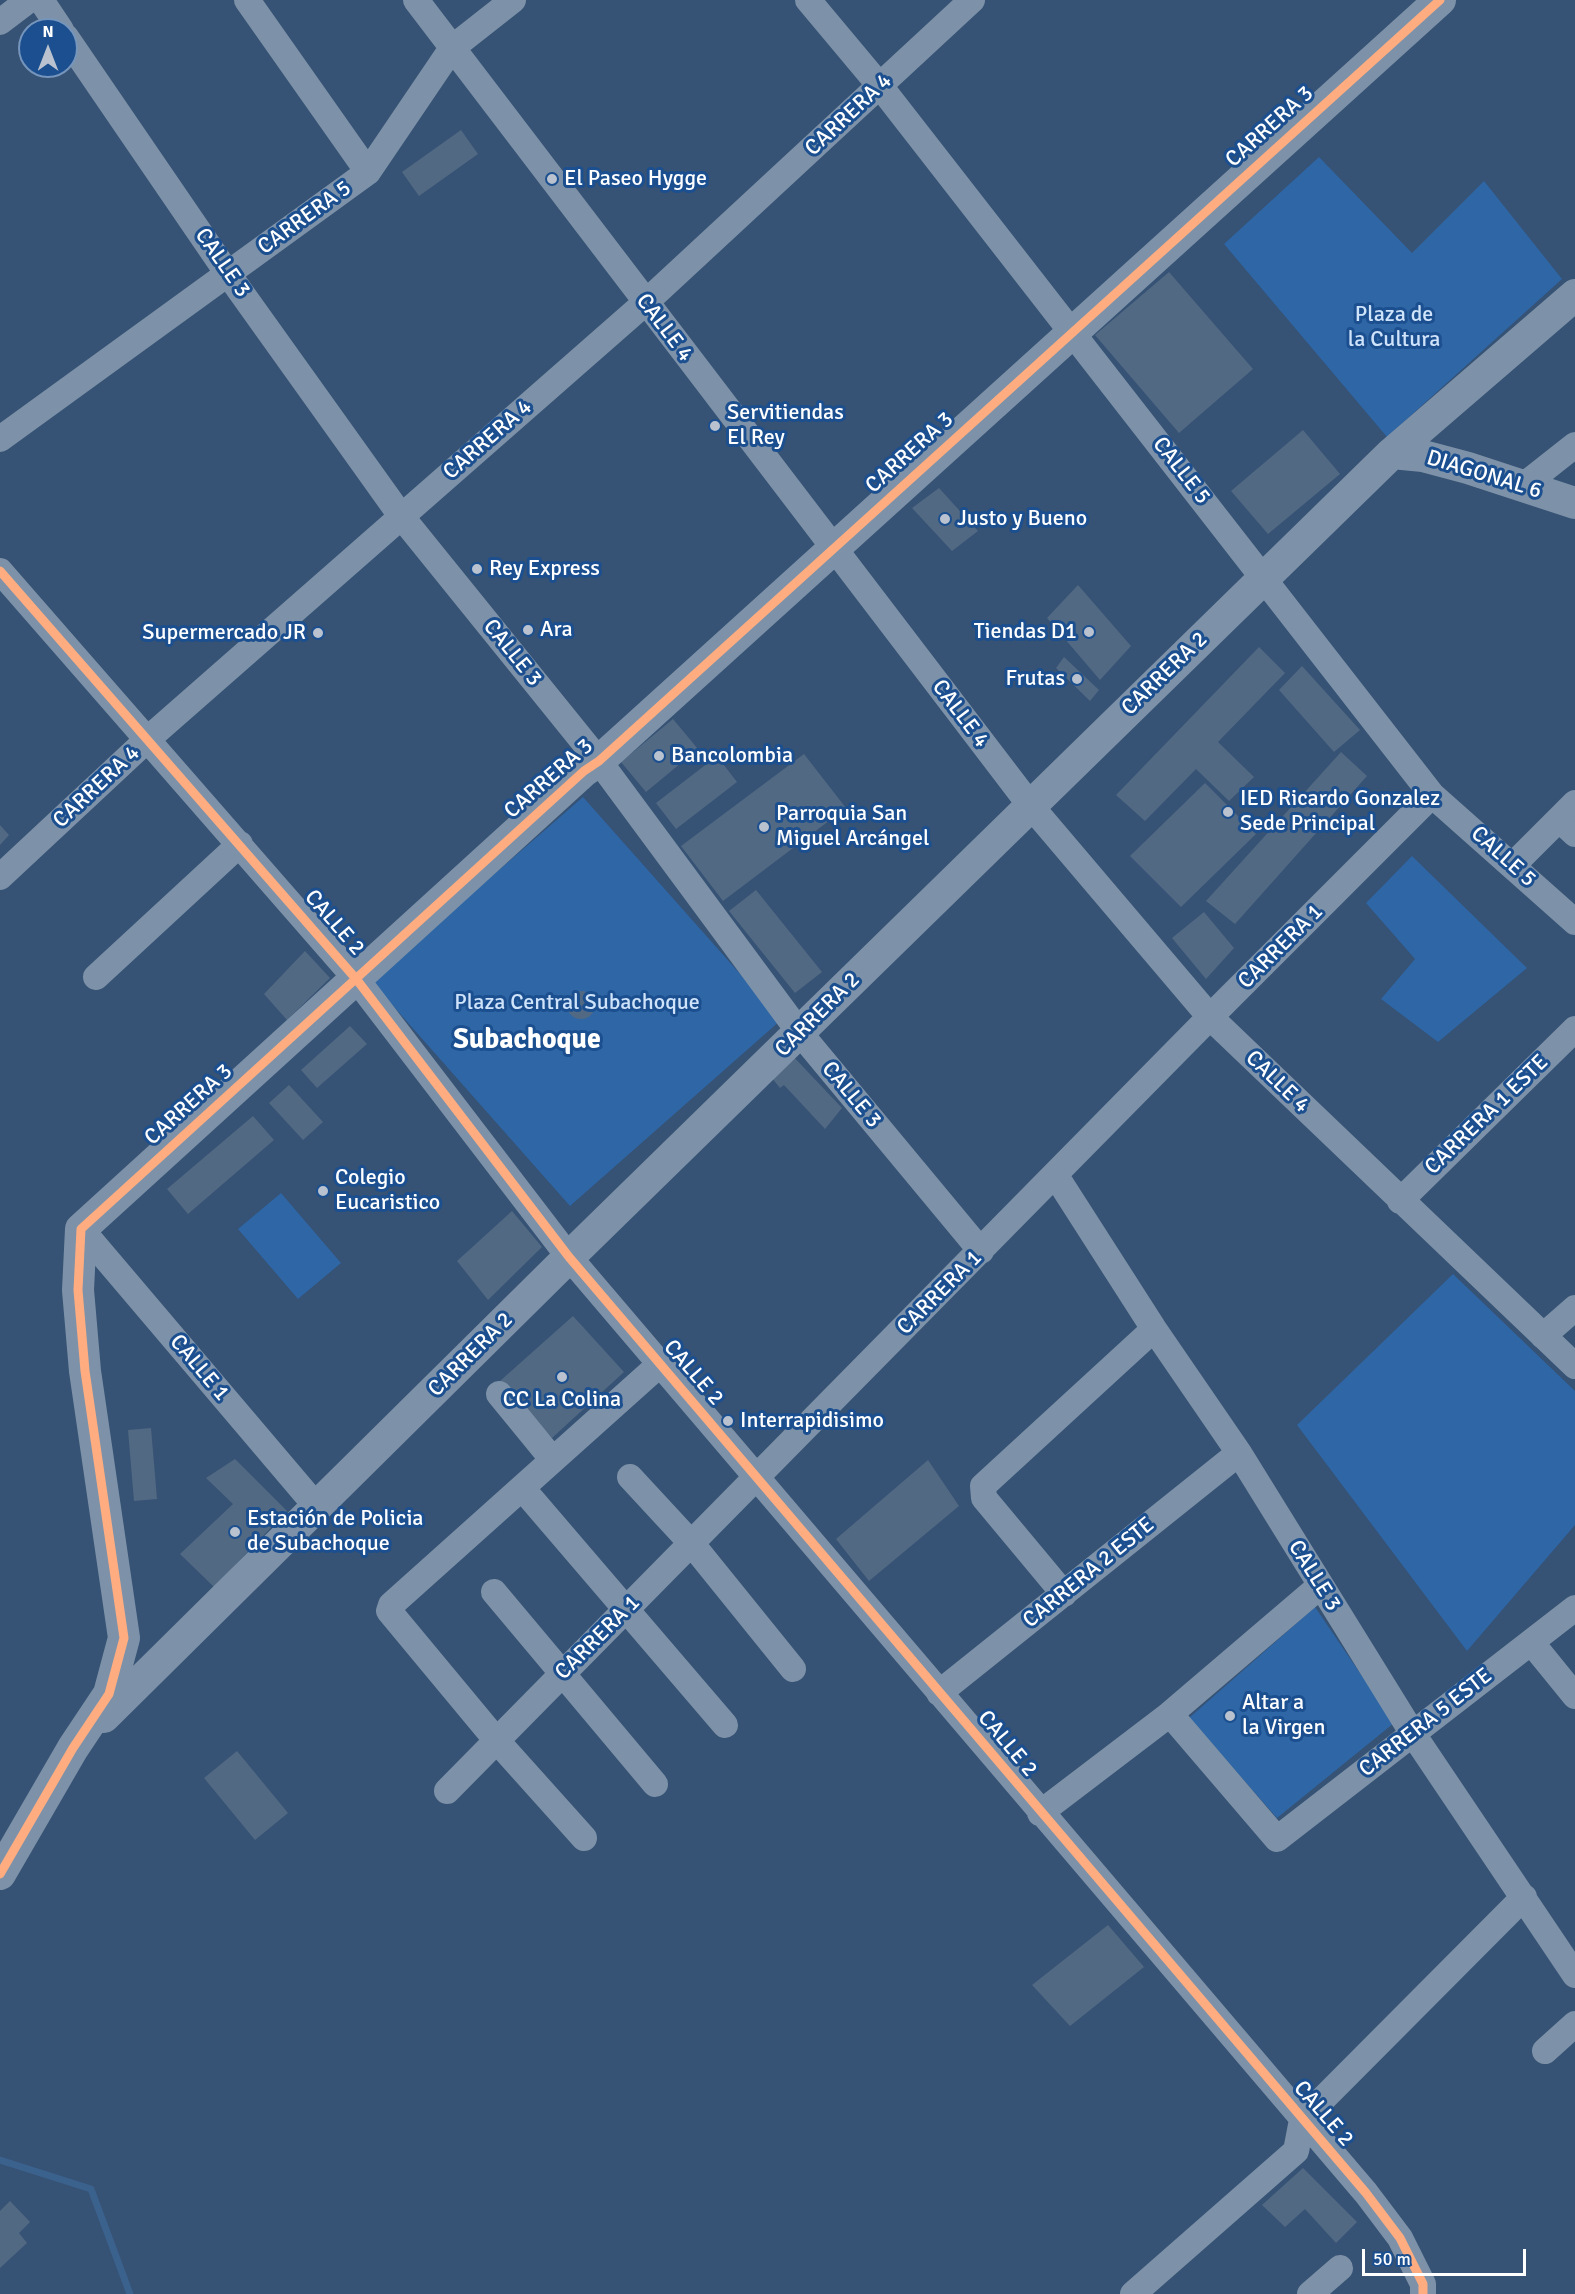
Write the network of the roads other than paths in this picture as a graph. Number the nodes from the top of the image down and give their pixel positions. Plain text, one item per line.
1 (29, 0) edge
2 (41, 0) edge
3 (247, 0) edge
4 (416, 0) edge
5 (513, 0) edge
6 (807, 0) edge
7 (972, 0) edge
8 (1440, 0) edge
9 (53, 18) edge
10 (0, 22) edge
11 (452, 48) junction
12 (78, 55) edge
13 (880, 86) junction
14 (368, 172) junction
15 (228, 274) junction
16 (1575, 295) edge
17 (645, 303) junction
18 (1073, 333) junction
19 (0, 439) edge
20 (1575, 445) edge
21 (1392, 453) junction
22 (1523, 486) junction
23 (1575, 503) edge
24 (401, 516) junction
25 (833, 548) junction
26 (0, 571) edge
27 (1264, 578) junction
28 (149, 738) junction
29 (599, 761) junction
30 (1432, 795) junction
31 (1030, 805) junction
32 (1570, 819) edge
33 (240, 844) junction
34 (1512, 866) junction
35 (0, 877) edge
36 (1575, 922) edge
37 (96, 976) dead end
38 (357, 980) junction
39 (1210, 1017) junction
40 (1575, 1029) edge
41 (800, 1034) junction
42 (1056, 1176) junction
43 (1400, 1201) junction
44 (81, 1229) junction
45 (981, 1251) junction
46 (568, 1257) junction
47 (1575, 1308) edge
48 (1154, 1329) junction
49 (1543, 1336) junction
50 (659, 1365) junction
51 (1575, 1366) edge
52 (499, 1394) dead end
53 (1239, 1453) junction
54 (553, 1460) junction
55 (630, 1477) dead end
56 (758, 1477) junction
57 (522, 1488) junction
58 (317, 1507) junction
59 (692, 1544) junction
60 (1320, 1586) junction
61 (494, 1592) dead end
62 (1064, 1594) junction
63 (627, 1608) junction
64 (1575, 1608) edge
65 (124, 1638) junction
66 (1531, 1642) junction
67 (155, 1667) junction
68 (793, 1669) dead end
69 (562, 1675) junction
70 (939, 1694) junction
71 (1575, 1696) edge
72 (1170, 1714) junction
73 (725, 1725) dead end
74 (1413, 1734) junction
75 (497, 1741) junction
76 (73, 1748) junction
77 (655, 1784) dead end
78 (447, 1791) dead end
79 (1040, 1814) junction
80 (584, 1838) dead end
81 (0, 1874) edge
82 (1524, 1897) junction
83 (1575, 1975) edge
84 (1575, 2024) edge
85 (1545, 2051) dead end
86 (1302, 2120) junction
87 (1340, 2268) dead end
88 (1133, 2294) edge
89 (1310, 2294) edge
90 (1423, 2294) edge

1 - 10 street
2 - 9 street
3 - 14 street
4 - 11 street, CALLE 4
5 - 11 street, CARRERA 5
6 - 13 street, CALLE 5
7 - 13 street, CARRERA 4
8 - 18 street, CARRERA 3
11 - 14 street, CARRERA 5
11 - 17 street, CALLE 4
12 - 15 street, CALLE 3
13 - 17 street, CARRERA 4
13 - 18 street, CALLE 5
14 - 15 street, CARRERA 5
15 - 19 street, CARRERA 5
15 - 24 street, CALLE 3
16 - 21 street, CARRERA 2
17 - 24 street, CARRERA 4
17 - 25 street, CALLE 4
18 - 25 street, CARRERA 3
18 - 27 street, CALLE 5
20 - 22 street
21 - 22 street, DIAGONAL 6
21 - 27 street, CARRERA 2
22 - 23 street, DIAGONAL 6
24 - 28 street, CARRERA 4
24 - 29 street, CALLE 3
25 - 29 street, CARRERA 3
25 - 31 street, CALLE 4
26 - 28 street, CALLE 2
27 - 30 street, CALLE 5
27 - 31 street, CARRERA 2
28 - 33 street, CALLE 2
28 - 35 street, CARRERA 4
29 - 38 street, CARRERA 3
29 - 41 street, CALLE 3
30 - 34 street, CALLE 5
30 - 39 street, CARRERA 1
31 - 39 street, CALLE 4
31 - 41 street, CARRERA 2
32 - 34 street
33 - 37 street
33 - 38 street, CALLE 2
34 - 36 street, CALLE 5
38 - 44 street, CARRERA 3
38 - 46 street, CALLE 2
39 - 42 street, CARRERA 1
39 - 43 street, CALLE 4
40 - 43 street, CARRERA 1 ESTE
41 - 45 street, CALLE 3
41 - 46 street, CARRERA 2
42 - 45 street, CARRERA 1
42 - 48 street, CALLE 3
43 - 49 street, CALLE 4
44 - 58 street, CALLE 1
44 - 65 street
45 - 56 street, CARRERA 1
46 - 50 street, CALLE 2
46 - 58 street, CARRERA 2
47 - 49 street
48 - 53 street, CALLE 3
48 - 62 street
49 - 51 street, CALLE 4
50 - 54 street
50 - 56 street, CALLE 2
52 - 54 street
53 - 60 street, CALLE 3
53 - 62 street, CARRERA 2 ESTE
54 - 57 street
55 - 59 street
56 - 59 street, CARRERA 1
56 - 70 street, CALLE 2
57 - 63 street
57 - 75 street
58 - 67 street, CARRERA 2
59 - 63 street, CARRERA 1
59 - 68 street
60 - 72 street
60 - 74 street, CALLE 3
61 - 69 street
62 - 70 street, CARRERA 2 ESTE
63 - 69 street, CARRERA 1
63 - 73 street
64 - 66 street, CARRERA 5 ESTE
65 - 67 street
65 - 76 street
66 - 71 street
66 - 74 street, CARRERA 5 ESTE
67 - 76 street, CARRERA 2
69 - 75 street, CARRERA 1
69 - 77 street
70 - 79 street, CALLE 2
72 - 74 street, CARRERA 5 ESTE
72 - 79 street
74 - 82 street, CALLE 3
75 - 78 street, CARRERA 1
75 - 80 street
76 - 81 street
79 - 86 street, CALLE 2
82 - 83 street, CALLE 3
82 - 86 street
84 - 85 street
86 - 88 street
86 - 90 street, CALLE 2
87 - 89 street

